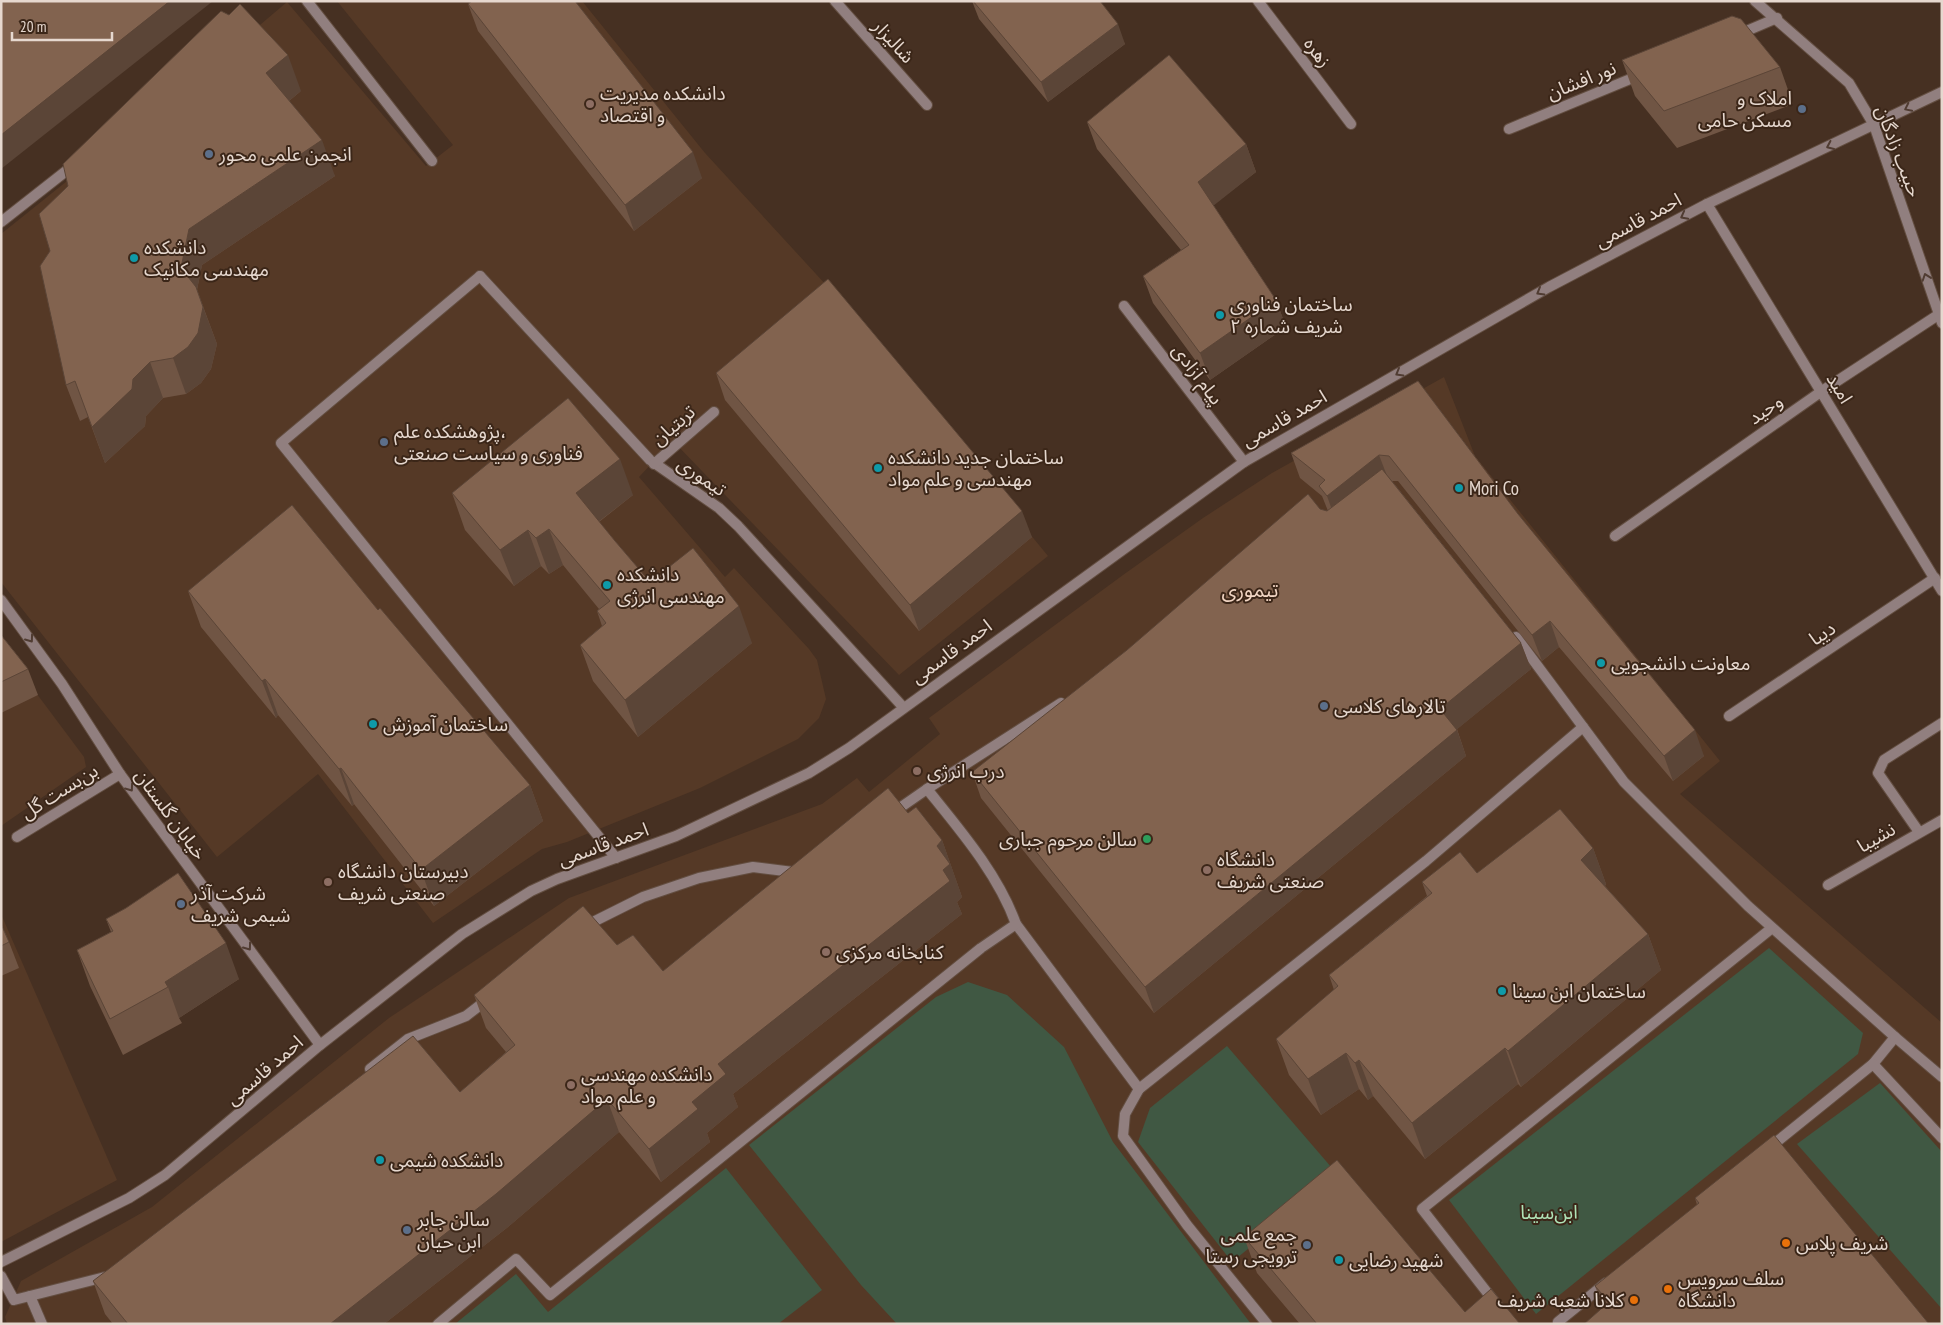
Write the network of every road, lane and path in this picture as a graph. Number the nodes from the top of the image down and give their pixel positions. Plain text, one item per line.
1 (307, 1) edge
2 (835, 1) edge
3 (1258, 1) edge
4 (1755, 1) edge
5 (1777, 18) junction
6 (1731, 37) edge
7 (1648, 72) edge
8 (1942, 92) edge
9 (927, 105) dead end
10 (1351, 124) dead end
11 (1874, 125) junction
12 (1509, 129) dead end
13 (86, 155) edge
14 (432, 161) dead end
15 (1707, 204) junction
16 (1, 222) edge
17 (1124, 306) dead end
18 (1940, 319) edge
19 (1822, 391) junction
20 (714, 412) dead end
21 (1244, 462) junction
22 (654, 464) junction
23 (1615, 536) dead end
24 (1935, 578) junction
25 (1942, 591) edge
26 (1, 600) edge
27 (1510, 630) edge
28 (1068, 698) edge
29 (903, 707) junction
30 (1729, 716) dead end
31 (1942, 723) edge
32 (1583, 727) junction
33 (120, 774) junction
34 (927, 789) junction
35 (884, 819) edge
36 (1942, 820) edge
37 (1919, 832) junction
38 (17, 837) dead end
39 (616, 858) junction
40 (810, 863) edge
41 (1828, 885) dead end
42 (1016, 924) junction
43 (1772, 928) junction
44 (578, 930) edge
45 (496, 993) edge
46 (1894, 1037) junction
47 (320, 1045) junction
48 (1873, 1064) junction
49 (362, 1076) edge
50 (1942, 1077) edge
51 (1139, 1089) junction
52 (1942, 1138) edge
53 (1763, 1153) edge
54 (1, 1262) edge
55 (112, 1272) edge
56 (1, 1276) edge
57 (1611, 1278) edge
58 (30, 1296) junction
59 (1493, 1300) edge
60 (42, 1324) edge
61 (438, 1324) edge
62 (1267, 1324) edge
63 (1559, 1324) edge

1 - 14 street
2 - 9 street, شالیزار
3 - 10 street, زهره
4 - 5 street, حبیب زادگان
5 - 6 street
5 - 11 street, حبیب زادگان
7 - 12 street, نور افشان
8 -> 11 street, احمد قاسمی
11 -> 15 street, احمد قاسمی
18 -> 11 street, حبیب زادگان
13 - 16 street
15 - 19 street, امید
15 -> 21 street, احمد قاسمی
17 - 21 street, پیام آزادی
18 - 19 street, وحید
19 - 23 street, وحید
19 - 24 street, امید
20 - 22 street, تربتیان
21 - 29 street, احمد قاسمی
22 - 29 street, تیموری
22 - 39 street, تیموری
24 - 25 street, امید
24 - 30 street, دیبا
26 -> 33 street, خیابان گلستان
27 - 32 street
28 - 34 street
29 - 39 street, احمد قاسمی
31 - 37 street
32 - 43 street
32 - 51 street
33 - 38 street, بن‌‌بست گل
33 -> 47 street, خیابان گلستان
34 - 35 street
34 - 42 street
36 - 37 street, نشیبا
37 - 41 street, نشیبا
39 - 47 street, احمد قاسمی
40 - 44 street
42 - 51 street
42 - 61 street
43 - 46 street
43 - 59 street
45 - 49 street
46 - 48 street
46 - 50 street
47 - 54 street, احمد قاسمی
48 - 52 street
48 - 53 street
51 - 62 street
55 - 58 street
56 - 58 street
57 - 63 street
58 - 60 street

